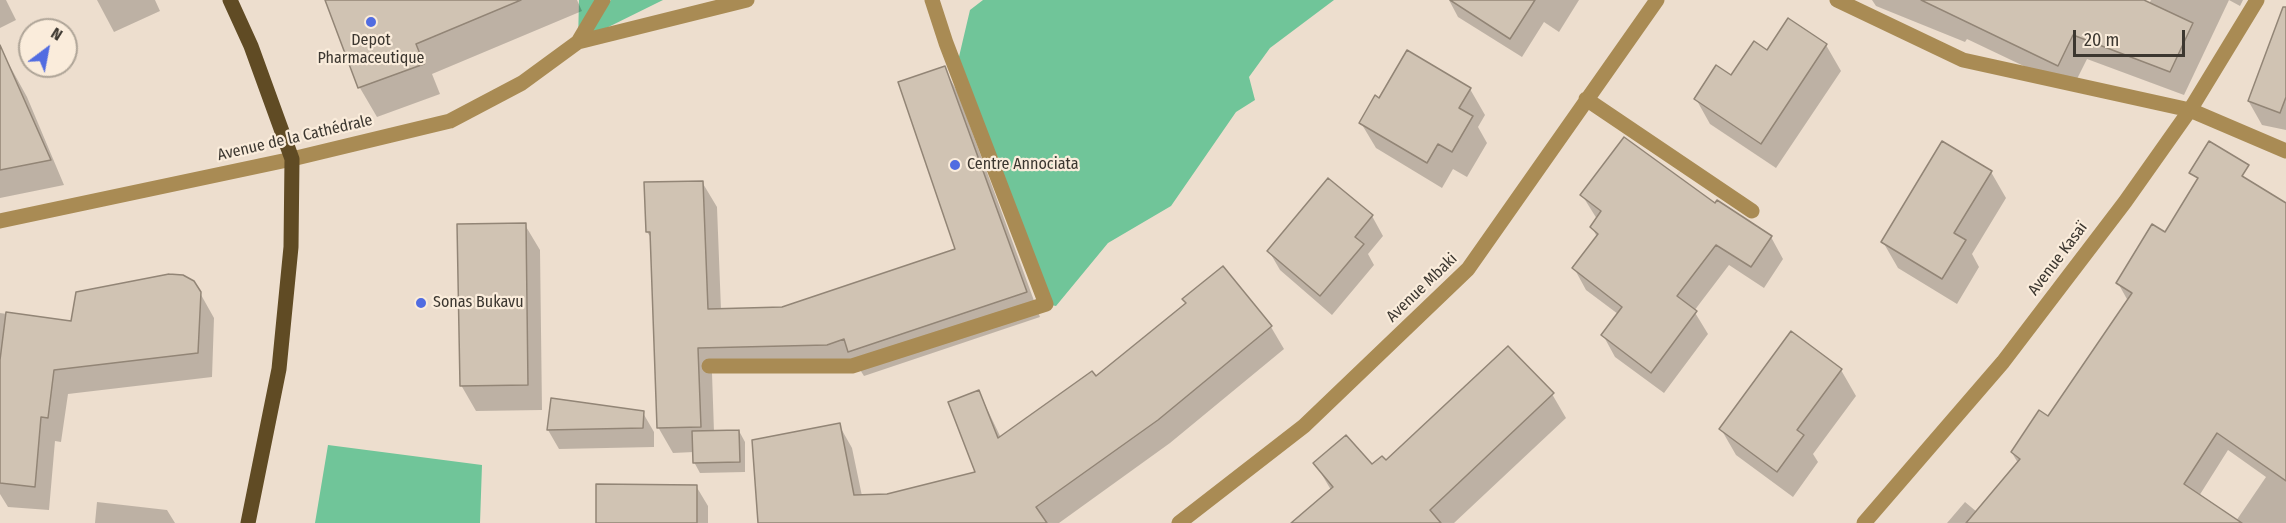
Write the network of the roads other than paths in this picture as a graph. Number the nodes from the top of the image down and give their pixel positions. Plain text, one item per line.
1 (230, 0) edge
2 (603, 0) edge
3 (747, 0) edge
4 (932, 0) edge
5 (1657, 0) edge
6 (1837, 0) edge
7 (2257, 0) edge
8 (578, 42) junction
9 (1586, 99) junction
10 (2190, 110) junction
11 (2286, 151) edge
12 (292, 159) junction
13 (1752, 211) dead end
14 (0, 221) edge
15 (709, 366) dead end
16 (248, 523) edge
17 (1179, 523) edge
18 (1864, 523) edge

1 - 12 main road
2 - 8 street, Avenue de la Cathédrale
3 - 8 street, Avenue de la Cathédrale
4 - 15 street
5 - 9 street, Avenue Mbaki
6 - 10 street
7 - 10 street, Avenue Kasaï
8 - 12 street, Avenue de la Cathédrale
9 - 13 street
9 - 17 street, Avenue Mbaki
10 - 11 street
10 - 18 street, Avenue Kasaï
12 - 14 street, Avenue de la Cathédrale
12 - 16 main road

